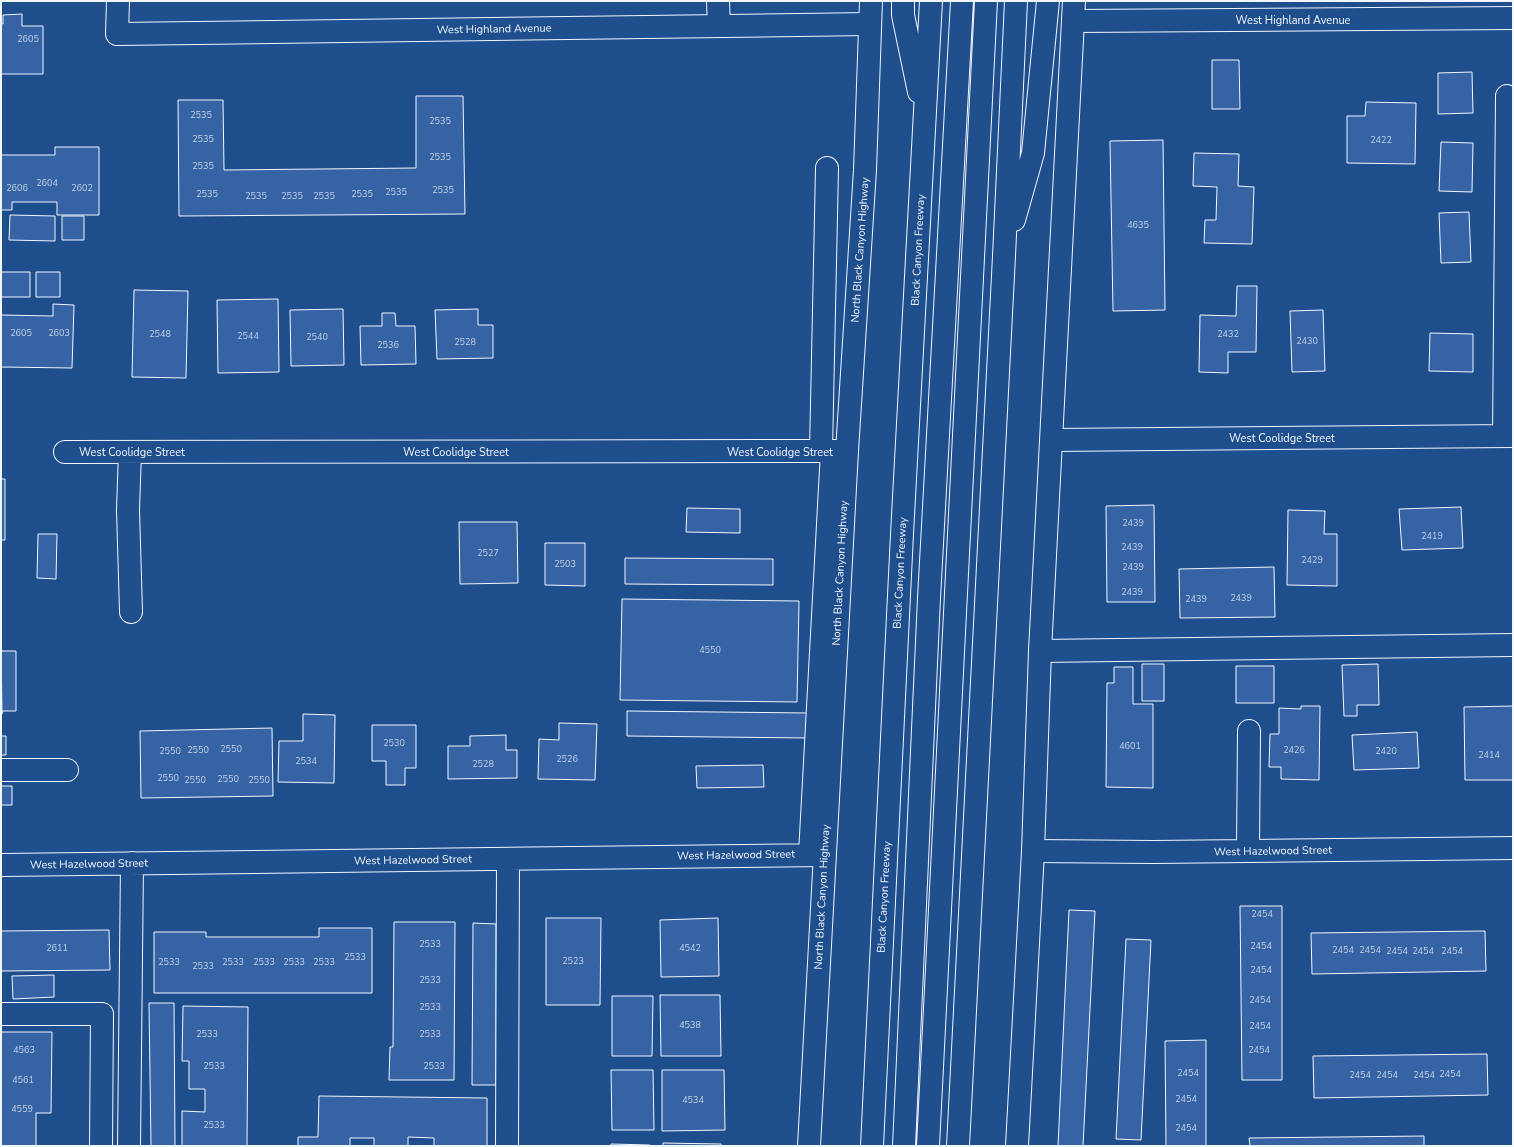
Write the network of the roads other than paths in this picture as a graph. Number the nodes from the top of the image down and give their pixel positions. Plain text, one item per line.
1 (118, 1) edge
2 (718, 1) edge
3 (871, 1) edge
4 (903, 1) edge
5 (931, 1) edge
6 (962, 1) edge
7 (986, 1) edge
8 (1016, 1) edge
9 (1048, 1) edge
10 (1074, 11) edge
11 (1513, 18) edge
12 (870, 24) junction
13 (719, 26) junction
14 (1507, 96) dead end
15 (925, 125) junction
16 (827, 168) dead end
17 (1004, 256) junction
18 (1508, 436) edge
19 (1052, 440) junction
20 (833, 451) junction
21 (65, 452) dead end
22 (130, 452) junction
23 (130, 612) dead end
24 (1513, 645) edge
25 (1040, 651) junction
26 (1249, 731) dead end
27 (1, 770) edge
28 (67, 770) dead end
29 (1513, 848) edge
30 (1033, 851) junction
31 (1248, 851) junction
32 (817, 854) junction
33 (508, 859) junction
34 (132, 863) junction
35 (1, 864) edge
36 (1, 1014) edge
37 (101, 1146) edge
38 (129, 1146) edge
39 (507, 1146) edge
40 (809, 1146) edge
41 (872, 1146) edge
42 (904, 1146) edge
43 (928, 1146) edge
44 (958, 1146) edge
45 (1017, 1146) edge

1 - 13 main road, West Highland Avenue
2 - 13 main road
3 - 12 main road, North Black Canyon Highway
4 - 15 main road
5 - 15 main road, Black Canyon Freeway
6 - 42 main road
7 - 43 main road
8 - 17 main road
9 - 17 main road
10 - 11 main road, West Highland Avenue
10 - 19 main road
12 - 13 main road, West Highland Avenue
12 - 20 main road, North Black Canyon Highway
14 - 18 main road
15 - 41 main road, Black Canyon Freeway
16 - 20 main road
17 - 44 main road
18 - 19 main road, West Coolidge Street
19 - 25 main road
20 - 22 main road, West Coolidge Street
20 - 32 main road, North Black Canyon Highway
21 - 22 main road, West Coolidge Street
22 - 23 main road
24 - 25 main road
25 - 30 main road
26 - 31 main road
27 - 28 main road
29 - 31 main road, West Hazelwood Street
30 - 31 main road, West Hazelwood Street
30 - 45 main road
32 - 33 main road, West Hazelwood Street
32 - 40 main road, North Black Canyon Highway
33 - 34 main road, West Hazelwood Street
33 - 39 main road
34 - 35 main road, West Hazelwood Street
34 - 38 main road
36 - 37 main road

